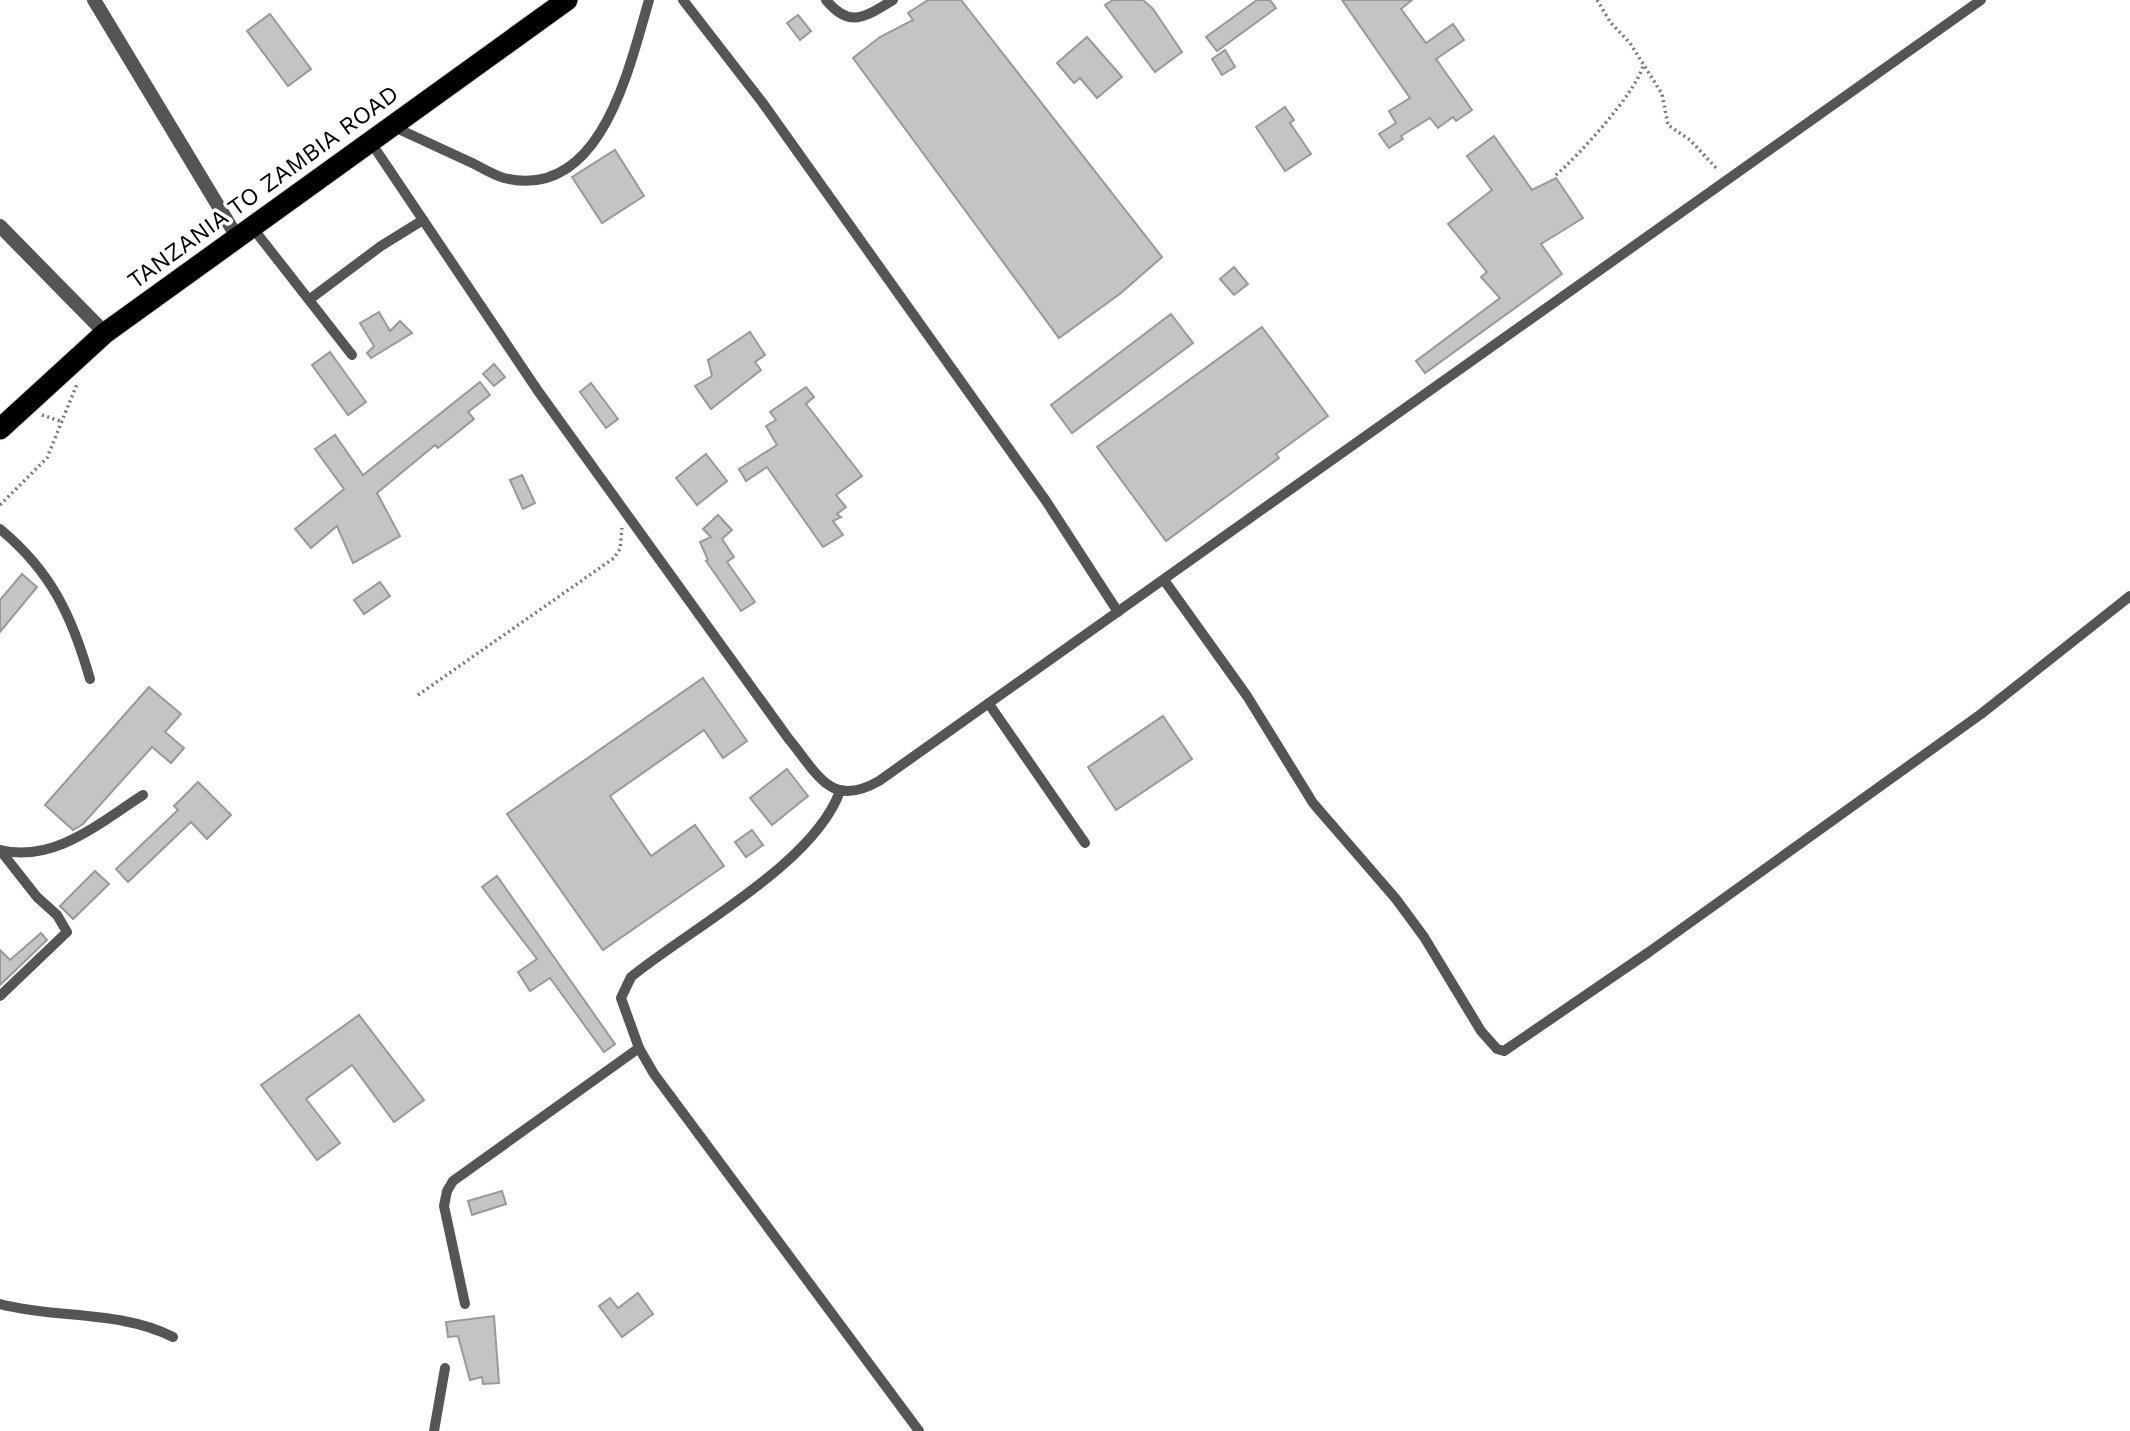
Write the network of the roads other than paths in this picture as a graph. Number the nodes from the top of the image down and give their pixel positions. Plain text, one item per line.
1 (94, 0) edge
2 (567, 0) edge
3 (649, 0) edge
4 (682, 0) edge
5 (826, 0) edge
6 (893, 0) edge
7 (1981, 0) edge
8 (392, 126) junction
9 (370, 141) junction
10 (423, 220) junction
11 (0, 226) edge
12 (245, 232) junction
13 (310, 299) junction
14 (105, 333) junction
15 (352, 355) dead end
16 (0, 429) edge
17 (0, 529) edge
18 (1164, 580) junction
19 (2130, 596) edge
20 (1118, 612) junction
21 (90, 679) dead end
22 (989, 704) junction
23 (840, 790) junction
24 (143, 795) dead end
25 (1085, 843) dead end
26 (0, 850) edge
27 (0, 996) edge
28 (639, 1048) junction
29 (0, 1304) edge
30 (465, 1304) dead end
31 (173, 1337) dead end
32 (444, 1368) dead end
33 (434, 1431) edge
34 (919, 1431) edge

1 - 12 street
2 - 8 highway, TANZANIA TO ZAMBIA ROAD
3 - 8 lane
4 - 20 lane
5 - 6 lane
7 - 18 lane
8 - 9 highway, TANZANIA TO ZAMBIA ROAD
9 - 10 lane
9 - 12 highway, TANZANIA TO ZAMBIA ROAD
10 - 13 lane
10 - 23 lane
11 - 14 street
12 - 13 lane
12 - 14 highway, TANZANIA TO ZAMBIA ROAD
13 - 15 lane
14 - 16 highway, TANZANIA TO ZAMBIA ROAD
17 - 21 lane
18 - 19 lane
18 - 20 lane
20 - 22 lane
22 - 23 lane
22 - 25 lane
23 - 28 lane
24 - 26 lane
26 - 27 lane
28 - 30 lane
28 - 34 lane
29 - 31 lane
32 - 33 lane

